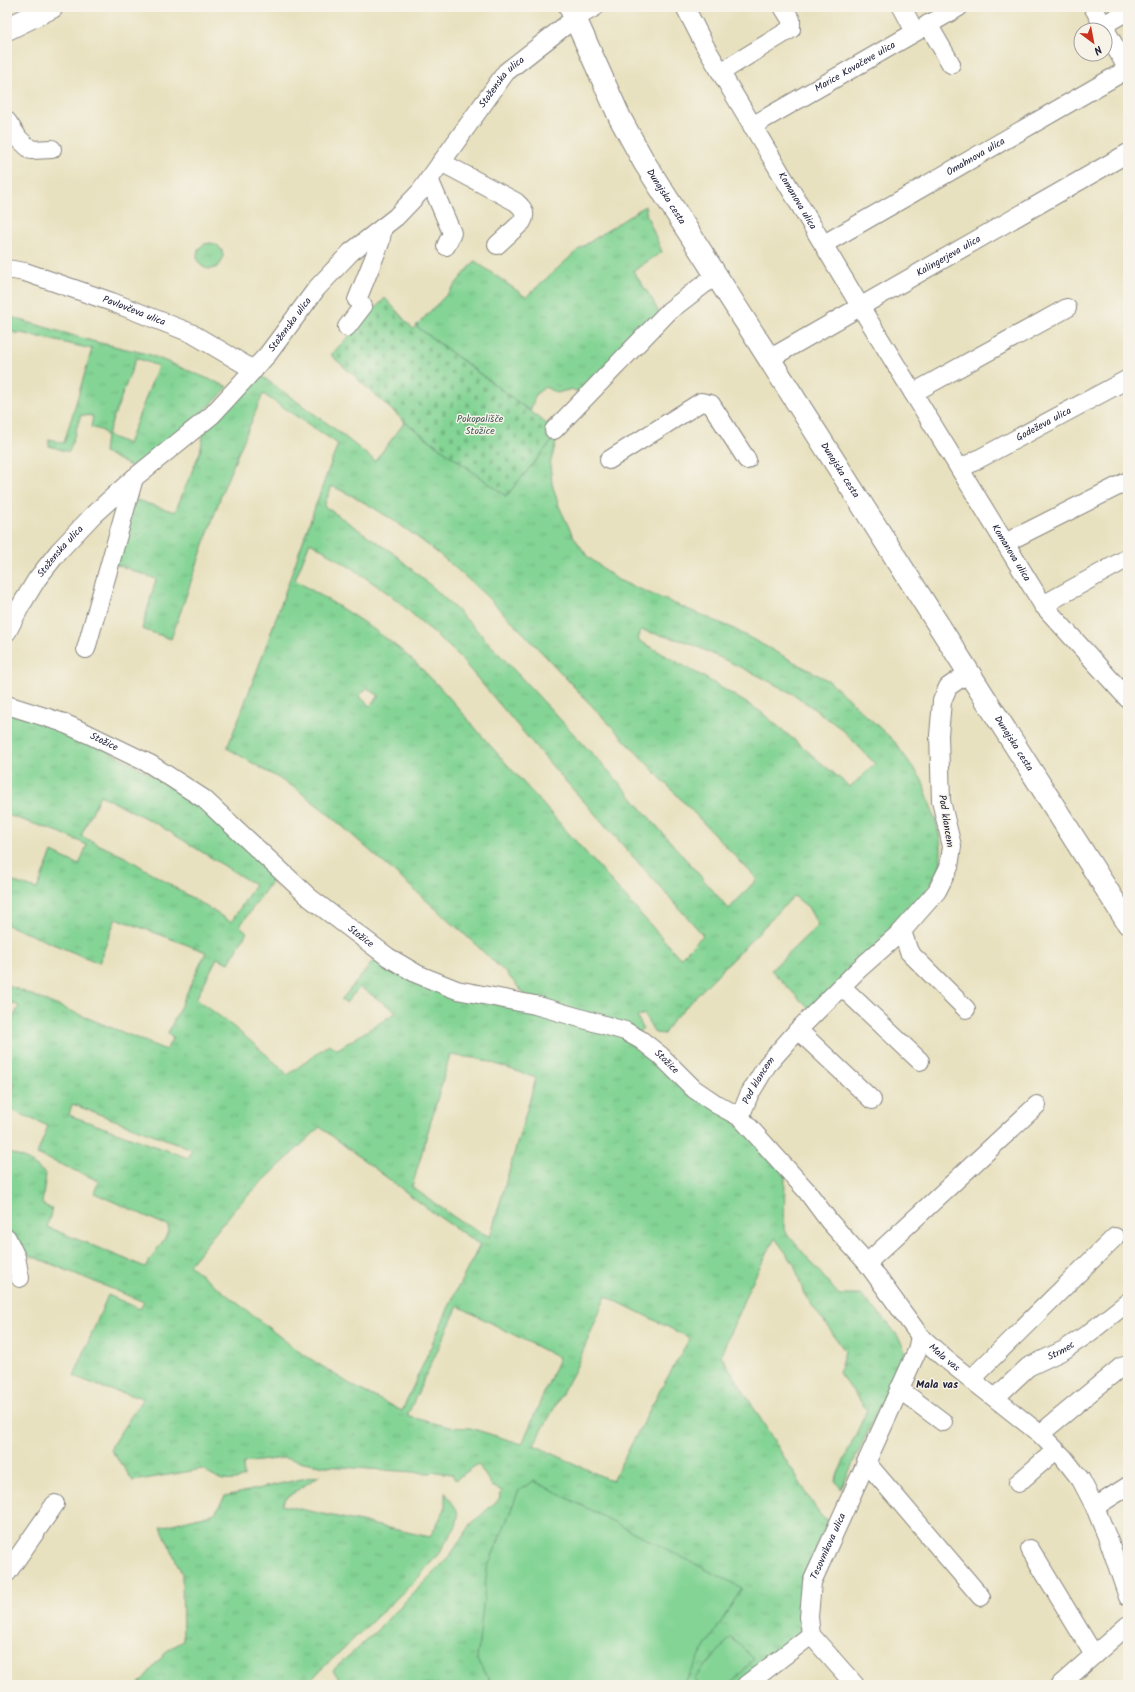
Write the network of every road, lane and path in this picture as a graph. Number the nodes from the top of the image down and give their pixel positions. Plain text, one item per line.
1 (52, 7) edge
2 (595, 7) edge
3 (685, 7) edge
4 (783, 7) edge
5 (902, 7) edge
6 (959, 7) edge
7 (1093, 7) edge
8 (1128, 11) edge
9 (573, 13) edge
10 (1101, 22) edge
11 (1108, 22) edge
12 (922, 28) junction
13 (7, 29) edge
14 (1113, 43) edge
15 (951, 64) dead end
16 (1128, 70) edge
17 (721, 72) junction
18 (7, 121) edge
19 (752, 126) junction
20 (52, 149) dead end
21 (1128, 153) edge
22 (441, 162) junction
23 (429, 179) junction
24 (383, 227) junction
25 (824, 244) junction
26 (497, 245) dead end
27 (446, 246) dead end
28 (7, 269) edge
29 (716, 275) junction
30 (860, 307) junction
31 (1067, 308) dead end
32 (347, 326) dead end
33 (770, 359) junction
34 (254, 370) junction
35 (1128, 379) edge
36 (913, 393) junction
37 (554, 430) dead end
38 (609, 460) dead end
39 (747, 460) dead end
40 (960, 469) junction
41 (134, 478) junction
42 (1128, 481) edge
43 (1005, 543) junction
44 (1128, 558) edge
45 (1043, 605) junction
46 (7, 632) edge
47 (86, 648) dead end
48 (968, 673) junction
49 (1128, 699) edge
50 (7, 705) edge
51 (1128, 923) edge
52 (902, 930) junction
53 (842, 987) junction
54 (966, 1009) dead end
55 (798, 1030) junction
56 (920, 1061) dead end
57 (872, 1100) dead end
58 (1038, 1105) dead end
59 (740, 1117) junction
60 (1115, 1237) dead end
61 (7, 1238) edge
62 (867, 1263) junction
63 (14, 1271) edge
64 (1128, 1302) edge
65 (920, 1336) junction
66 (1128, 1365) edge
67 (971, 1379) junction
68 (899, 1389) junction
69 (995, 1398) junction
70 (944, 1422) dead end
71 (1040, 1434) junction
72 (1056, 1450) junction
73 (866, 1462) junction
74 (1018, 1483) dead end
75 (1128, 1486) edge
76 (55, 1504) dead end
77 (1095, 1506) junction
78 (1030, 1549) dead end
79 (7, 1573) edge
80 (981, 1597) dead end
81 (1128, 1598) edge
82 (1128, 1625) edge
83 (811, 1635) junction
84 (1094, 1655) junction
85 (746, 1685) edge
86 (855, 1685) edge
87 (1060, 1685) edge

1 - 13 main road
2 - 9 street, Stoženska ulica
3 - 17 street, Komanova ulica
4 - 17 street
5 - 12 street
6 - 12 street, Marice Kovačeve ulica
7 - 10 street
8 - 11 street
9 - 22 street, Stoženska ulica
9 - 29 main road, Dunajska cesta
12 - 15 street
12 - 19 street, Marice Kovačeve ulica
14 - 16 street
16 - 25 street, Omahnova ulica
17 - 19 street, Komanova ulica
18 - 20 street
19 - 25 street, Komanova ulica
21 - 30 street, Kalingerjeva ulica
22 - 23 street, Stoženska ulica
22 - 26 street
23 - 24 street, Stoženska ulica
23 - 27 street
24 - 32 street
24 - 34 street, Stoženska ulica
25 - 30 street, Komanova ulica
28 - 34 street, Pavlovčeva ulica
29 - 33 main road, Dunajska cesta
29 - 37 street
30 - 33 street, Kalingerjeva ulica
30 - 36 street, Komanova ulica
31 - 36 street
33 - 48 main road, Dunajska cesta
34 - 41 street, Stoženska ulica
35 - 40 street, Godeževa ulica
36 - 40 street, Komanova ulica
38 - 39 street
40 - 43 street, Komanova ulica
41 - 46 street, Stoženska ulica
41 - 47 street
42 - 43 street
43 - 45 street, Komanova ulica
44 - 45 street
45 - 49 street, Komanova ulica
48 - 51 main road, Dunajska cesta
48 - 52 street, Pod klancem
50 - 59 street, Stožice
52 - 53 street, Pod klancem
52 - 54 street
53 - 55 street, Pod klancem
53 - 56 street
55 - 57 street
55 - 59 street, Pod klancem
58 - 62 street
59 - 62 street, Mala vas
60 - 67 street
61 - 63 street
62 - 65 street, Mala vas
64 - 69 street, Strmec
65 - 67 street, Mala vas
65 - 68 street, Tesovnikova ulica
66 - 71 street
67 - 69 street, Mala vas
68 - 70 street
68 - 73 street, Tesovnikova ulica
69 - 71 street, Mala vas
71 - 72 street, Mala vas
72 - 74 street
72 - 77 street, Mala vas
73 - 80 street
73 - 83 street, Tesovnikova ulica
75 - 77 street
76 - 79 street
77 - 81 street, Mala vas
78 - 84 street
82 - 84 street
83 - 85 street
83 - 86 street
84 - 87 street

